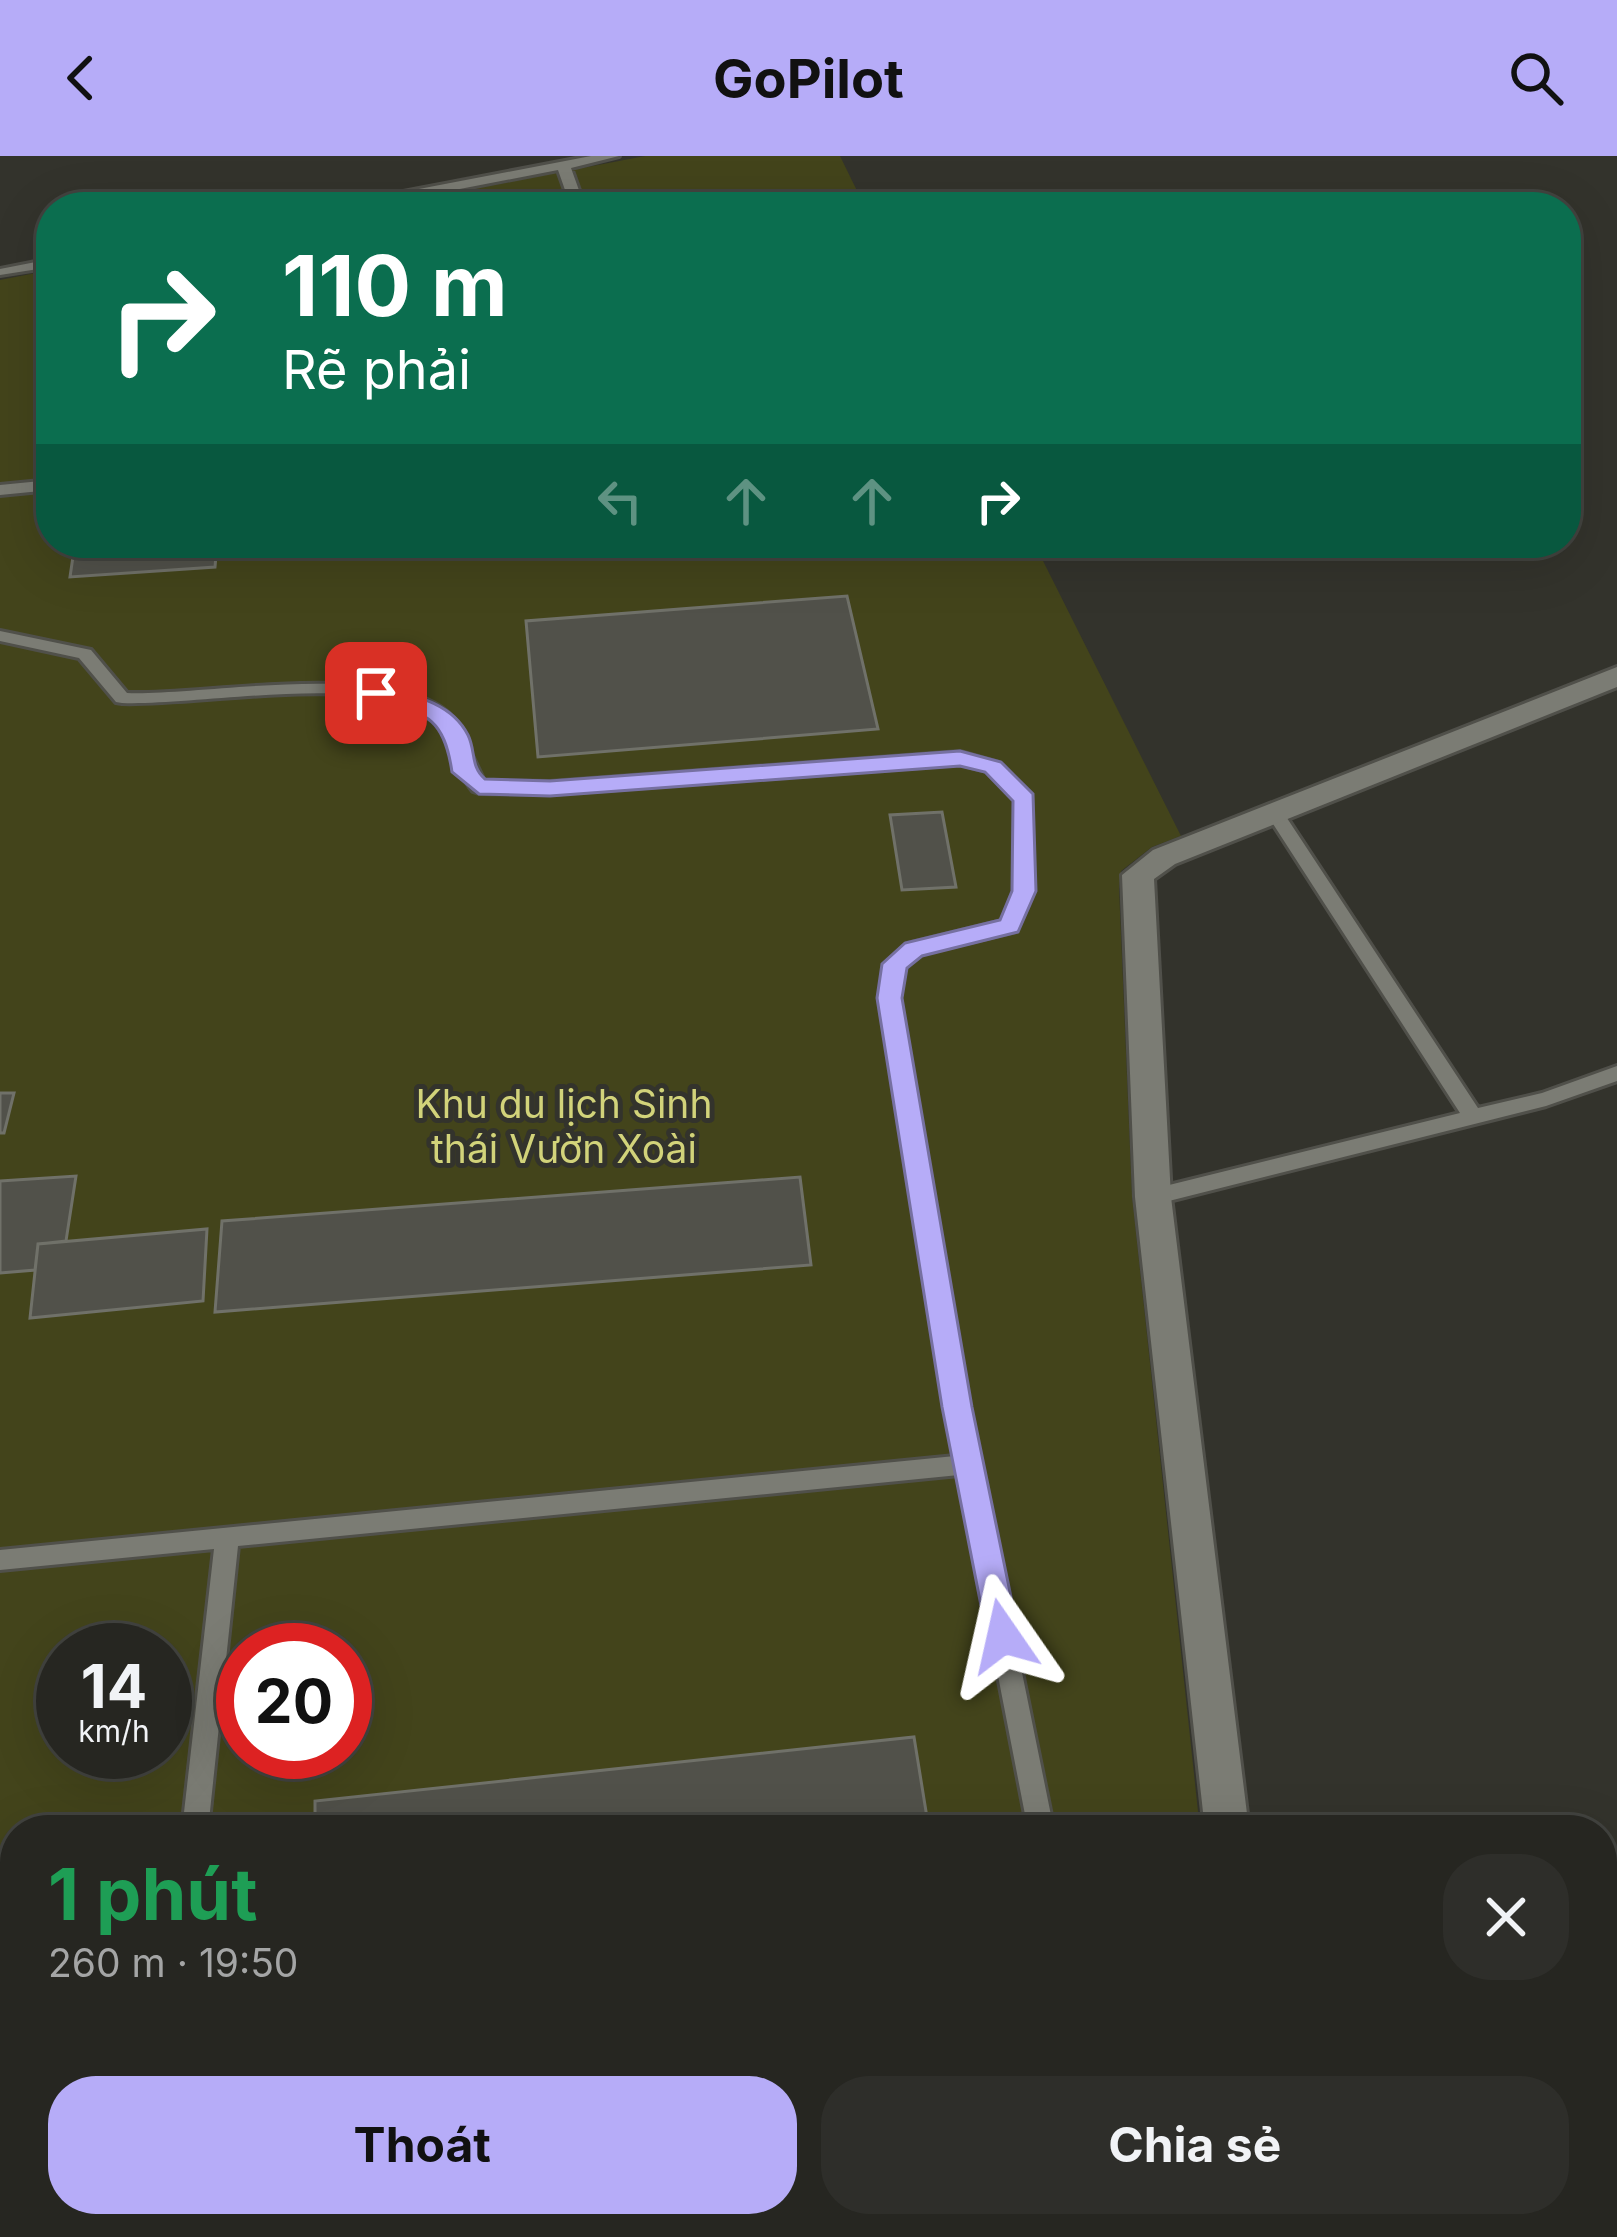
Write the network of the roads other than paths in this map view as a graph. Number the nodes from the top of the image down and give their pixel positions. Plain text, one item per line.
1 (612, 156) edge
2 (563, 165) junction
3 (424, 192) edge
4 (573, 192) edge
5 (36, 266) edge
6 (4, 272) dead end
7 (36, 486) edge
8 (0, 490) edge
9 (0, 635) edge
10 (1617, 676) edge
11 (1275, 813) junction
12 (1617, 1073) edge
13 (1473, 1117) junction
14 (1153, 1197) junction
15 (969, 1464) junction
16 (227, 1537) junction
17 (0, 1560) edge
18 (197, 1815) edge
19 (1038, 1815) edge
20 (1225, 1815) edge

1 - 2 lane
2 - 3 lane
2 - 4 lane
5 - 6 lane
7 - 8 lane
9 - 15 lane
10 - 11 street
11 - 13 lane
11 - 14 street
12 - 13 lane
13 - 14 lane
14 - 20 street
15 - 16 lane
15 - 19 lane
16 - 17 lane
16 - 18 lane

